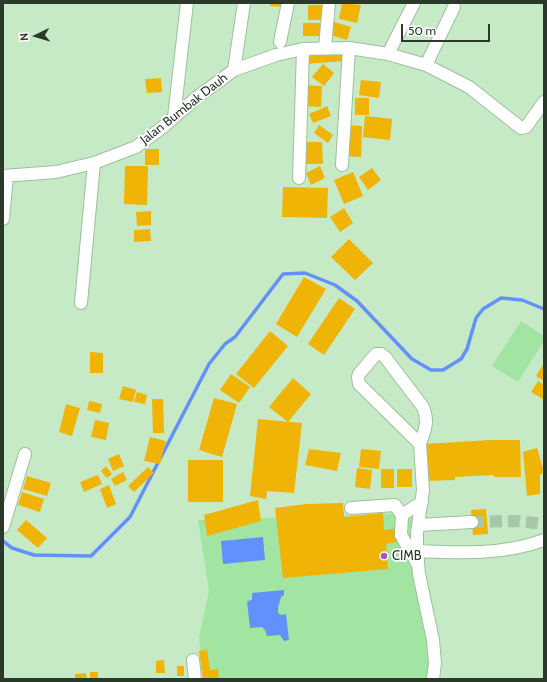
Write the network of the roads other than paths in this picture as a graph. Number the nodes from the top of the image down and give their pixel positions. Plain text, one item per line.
1 (187, 3) edge
2 (244, 3) edge
3 (288, 3) edge
4 (329, 3) edge
5 (414, 3) edge
6 (454, 7) dead end
7 (280, 42) dead end
8 (325, 48) junction
9 (349, 48) junction
10 (303, 49) junction
11 (388, 54) junction
12 (426, 65) junction
13 (234, 70) junction
14 (544, 102) edge
15 (174, 117) junction
16 (94, 163) junction
17 (342, 165) dead end
18 (5, 176) edge
19 (299, 178) dead end
20 (3, 219) edge
21 (81, 303) dead end
22 (420, 444) junction
23 (25, 454) dead end
24 (422, 502) junction
25 (351, 508) dead end
26 (402, 515) junction
27 (472, 522) tunnel mouth
28 (419, 525) junction
29 (3, 527) edge
30 (544, 540) edge
31 (417, 551) junction
32 (418, 566) junction
33 (193, 660) dead end
34 (195, 679) edge
35 (433, 679) edge

1 - 15 street
2 - 13 street
3 - 7 street
4 - 8 street
5 - 11 street
6 - 12 street
8 - 9 street, Jalan Bumbak Dauh
8 - 10 street, Jalan Bumbak Dauh
9 - 11 street, Jalan Bumbak Dauh
9 - 17 street
10 - 13 street, Jalan Bumbak Dauh
10 - 19 street
11 - 12 street, Jalan Bumbak Dauh
12 - 14 street, Jalan Bumbak Dauh
13 - 15 street, Jalan Bumbak Dauh
15 - 16 street, Jalan Bumbak Dauh
16 - 18 street, Jalan Bumbak Dauh
16 - 21 street
18 - 20 street
22 - 22 street
22 - 24 street
23 - 29 street
24 - 26 street
24 - 28 street
25 - 26 street
26 - 32 street
27 - 28 street
28 - 31 street
30 - 31 street
31 - 32 street
32 - 35 street
33 - 34 street

